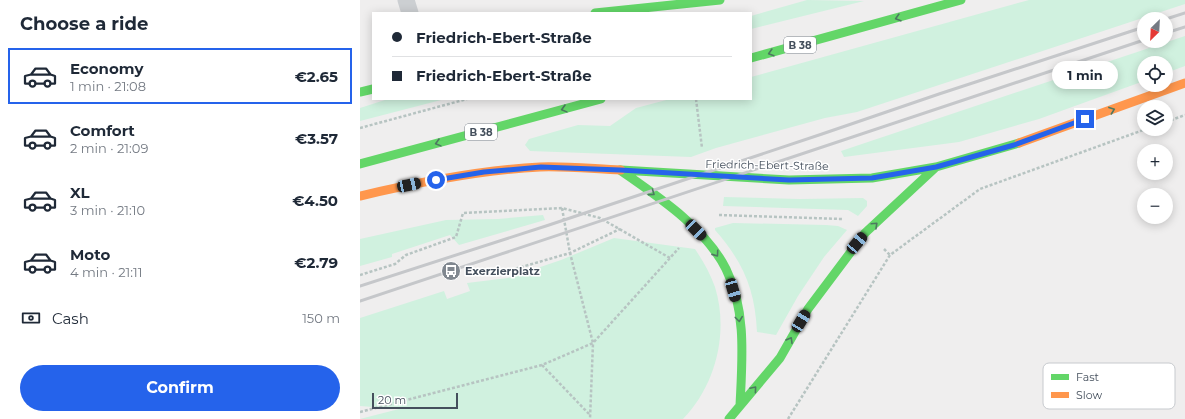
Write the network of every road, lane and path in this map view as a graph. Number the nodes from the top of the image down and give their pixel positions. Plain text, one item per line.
1 (406, 0) edge
2 (720, 0) edge
3 (927, 0) edge
4 (961, 0) edge
5 (936, 7) junction
6 (410, 12) edge
7 (603, 12) edge
8 (752, 58) edge
9 (1185, 84) edge
10 (372, 89) edge
11 (360, 92) edge
12 (463, 100) edge
13 (597, 100) edge
14 (1185, 115) edge
15 (1173, 119) edge
16 (360, 128) edge
17 (1137, 132) edge
18 (360, 164) edge
19 (936, 167) junction
20 (620, 170) junction
21 (360, 196) edge
22 (562, 208) junction
23 (620, 229) junction
24 (696, 230) junction
25 (865, 233) junction
26 (570, 253) junction
27 (890, 255) junction
28 (670, 258) junction
29 (511, 270) dead end
30 (360, 275) edge
31 (593, 343) junction
32 (542, 365) junction
33 (740, 406) junction
34 (360, 412) edge
35 (590, 415) junction
36 (590, 419) edge
37 (730, 419) edge
38 (788, 419) edge

1 - 6 lane
2 - 7 main road
3 - 5 main road
4 - 5 main road, B 38
5 -> 8 main road, B 38
19 -> 9 main road, Friedrich-Ebert-Straße
10 - 11 main road
12 - 16 path
13 -> 18 main road, B 38
14 - 15 path
17 - 27 path
19 - 20 main road, Friedrich-Ebert-Straße
25 -> 19 main road, Friedrich-Ebert-Straße
20 - 21 main road, Friedrich-Ebert-Straße
20 -> 24 main road
22 - 23 path
22 - 26 path
22 - 30 path
23 - 26 path
23 - 28 path
24 - 25 path
24 - 28 path
24 -> 33 main road
25 - 27 path
33 -> 25 main road, Friedrich-Ebert-Straße
26 - 29 path
26 - 31 path
27 - 38 path
28 - 31 path
31 - 32 path
31 - 35 path
32 - 34 path
32 - 35 path
33 - 37 main road, Friedrich-Ebert-Straße
35 - 36 path

